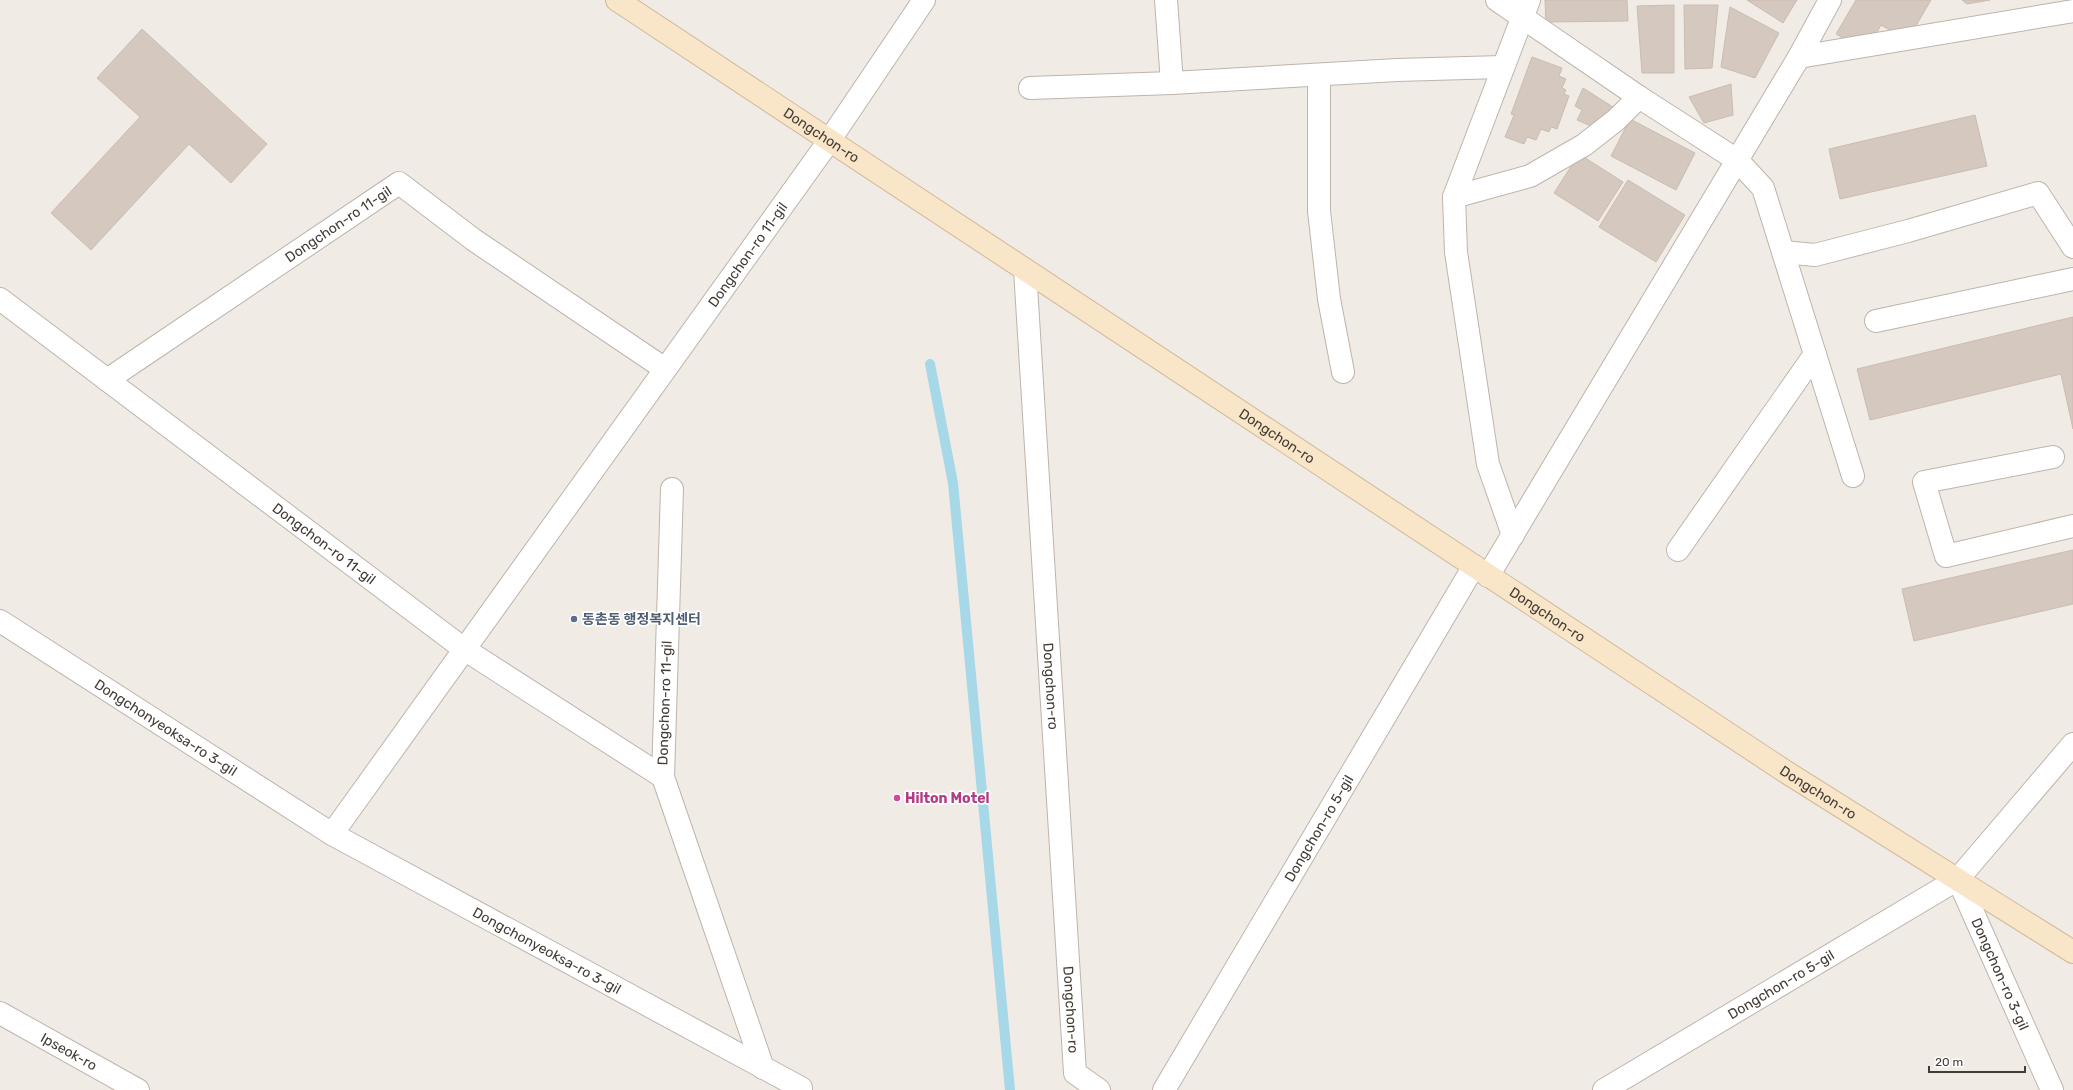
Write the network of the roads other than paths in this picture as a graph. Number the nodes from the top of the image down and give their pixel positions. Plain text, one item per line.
1 (617, 0) edge
2 (924, 0) edge
3 (1166, 0) edge
4 (1497, 0) edge
5 (1830, 0) edge
6 (1525, 8) edge
7 (2073, 11) edge
8 (1799, 57) junction
9 (1502, 67) junction
10 (1319, 75) junction
11 (1172, 83) junction
12 (1030, 88) dead end
13 (1639, 97) junction
14 (829, 141) junction
15 (1737, 160) junction
16 (1454, 196) junction
17 (2073, 247) edge
18 (1783, 252) junction
19 (1026, 270) junction
20 (2073, 279) edge
21 (0, 300) edge
22 (1876, 321) dead end
23 (1815, 354) junction
24 (665, 369) junction
25 (1343, 372) dead end
26 (107, 380) junction
27 (2053, 457) dead end
28 (1853, 476) dead end
29 (672, 489) dead end
30 (2073, 526) edge
31 (1513, 535) junction
32 (1678, 550) dead end
33 (1481, 571) junction
34 (0, 621) edge
35 (464, 649) junction
36 (2073, 744) edge
37 (663, 777) junction
38 (332, 834) junction
39 (1958, 879) junction
40 (2073, 952) edge
41 (0, 1013) edge
42 (763, 1068) junction
43 (801, 1089) edge
44 (138, 1090) edge
45 (1099, 1090) edge
46 (1164, 1090) edge
47 (1604, 1090) edge
48 (2052, 1090) edge

1 - 14 main road, Dongchon-ro
2 - 14 street, Dongchon-ro 11-gil
3 - 11 street
4 - 6 street
5 - 8 street, Dongchon-ro 5-gil
6 - 9 street
6 - 13 street
7 - 8 street
8 - 15 street, Dongchon-ro 5-gil
9 - 10 street
9 - 16 street
10 - 11 street
10 - 25 street
11 - 12 street
13 - 15 street
13 - 16 street
14 - 19 main road, Dongchon-ro
14 - 24 street, Dongchon-ro 11-gil
15 - 18 street
15 - 31 street, Dongchon-ro 5-gil
16 - 31 street
17 - 18 street
18 - 23 street
19 - 33 main road, Dongchon-ro
19 - 45 street, Dongchon-ro
20 - 22 street
21 - 26 street, Dongchon-ro 11-gil
23 - 28 street
23 - 32 street
24 - 26 street, Dongchon-ro 11-gil
24 - 35 street, Dongchon-ro 11-gil
26 - 35 street, Dongchon-ro 11-gil
27 - 30 street
29 - 37 street, Dongchon-ro 11-gil
31 - 33 street, Dongchon-ro 5-gil
33 - 39 main road, Dongchon-ro
33 - 46 street, Dongchon-ro 5-gil
34 - 38 street, Dongchonyeoksa-ro 3-gil
35 - 37 street, Dongchon-ro 11-gil
35 - 38 street
36 - 39 street, Dongchon-ro 5-gil
37 - 42 street
38 - 42 street, Dongchonyeoksa-ro 3-gil
39 - 40 main road, Dongchon-ro
39 - 47 street, Dongchon-ro 5-gil
39 - 48 street, Dongchon-ro 3-gil
41 - 44 street, Ipseok-ro
42 - 43 street, Dongchonyeoksa-ro 3-gil

